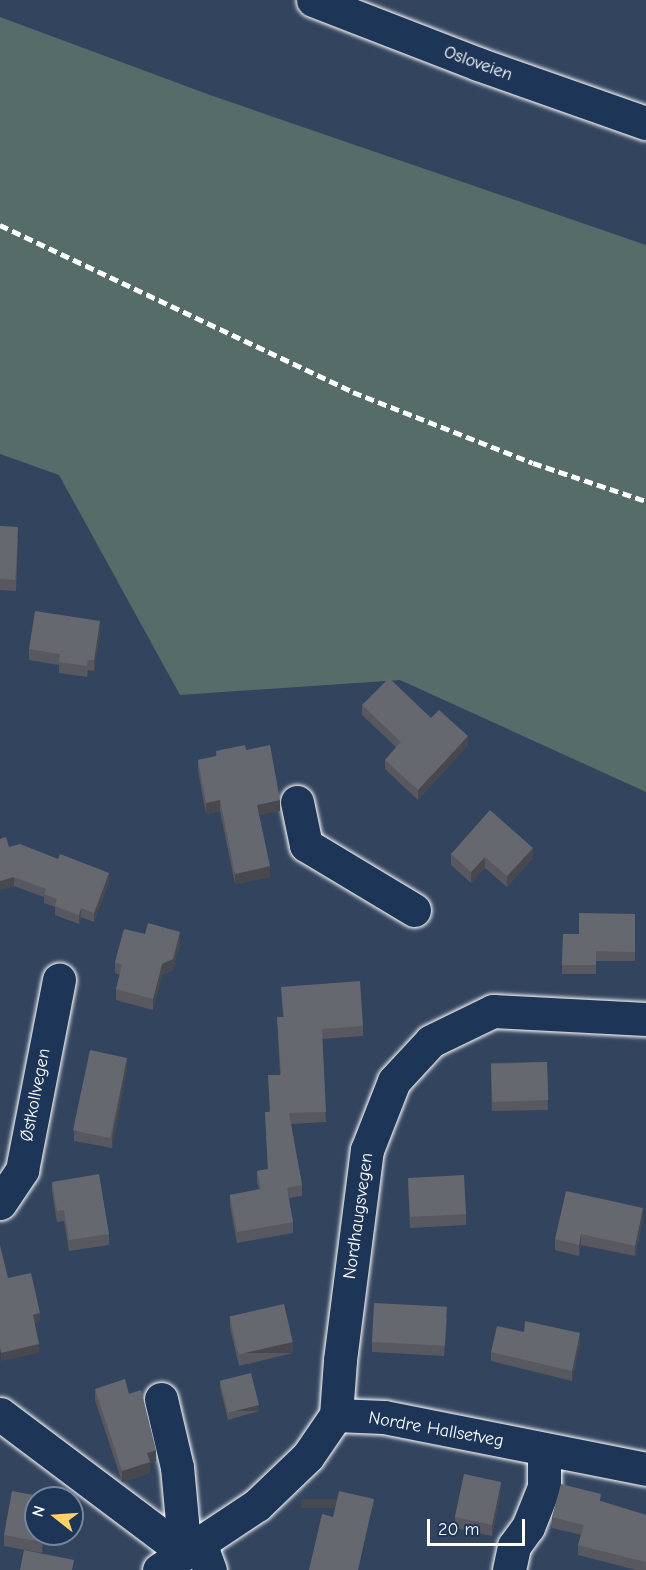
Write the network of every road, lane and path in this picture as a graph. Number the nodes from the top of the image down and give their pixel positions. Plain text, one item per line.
1 (313, 0) edge
2 (646, 123) edge
3 (297, 802) dead end
4 (414, 910) dead end
5 (59, 980) dead end
6 (646, 1019) edge
7 (0, 1203) edge
8 (161, 1399) dead end
9 (0, 1414) edge
10 (336, 1415) junction
11 (544, 1450) junction
12 (646, 1469) edge
13 (189, 1559) edge
14 (509, 1570) edge

1 - 2 main road, Osloveien
3 - 4 main road
5 - 7 main road, Østkollvegen
6 - 10 main road, Nordhaugsvegen
8 - 13 main road
9 - 13 main road
10 - 11 main road, Nordre Hallsetveg
10 - 13 main road
11 - 12 main road, Nordre Hallsetveg
11 - 14 main road

